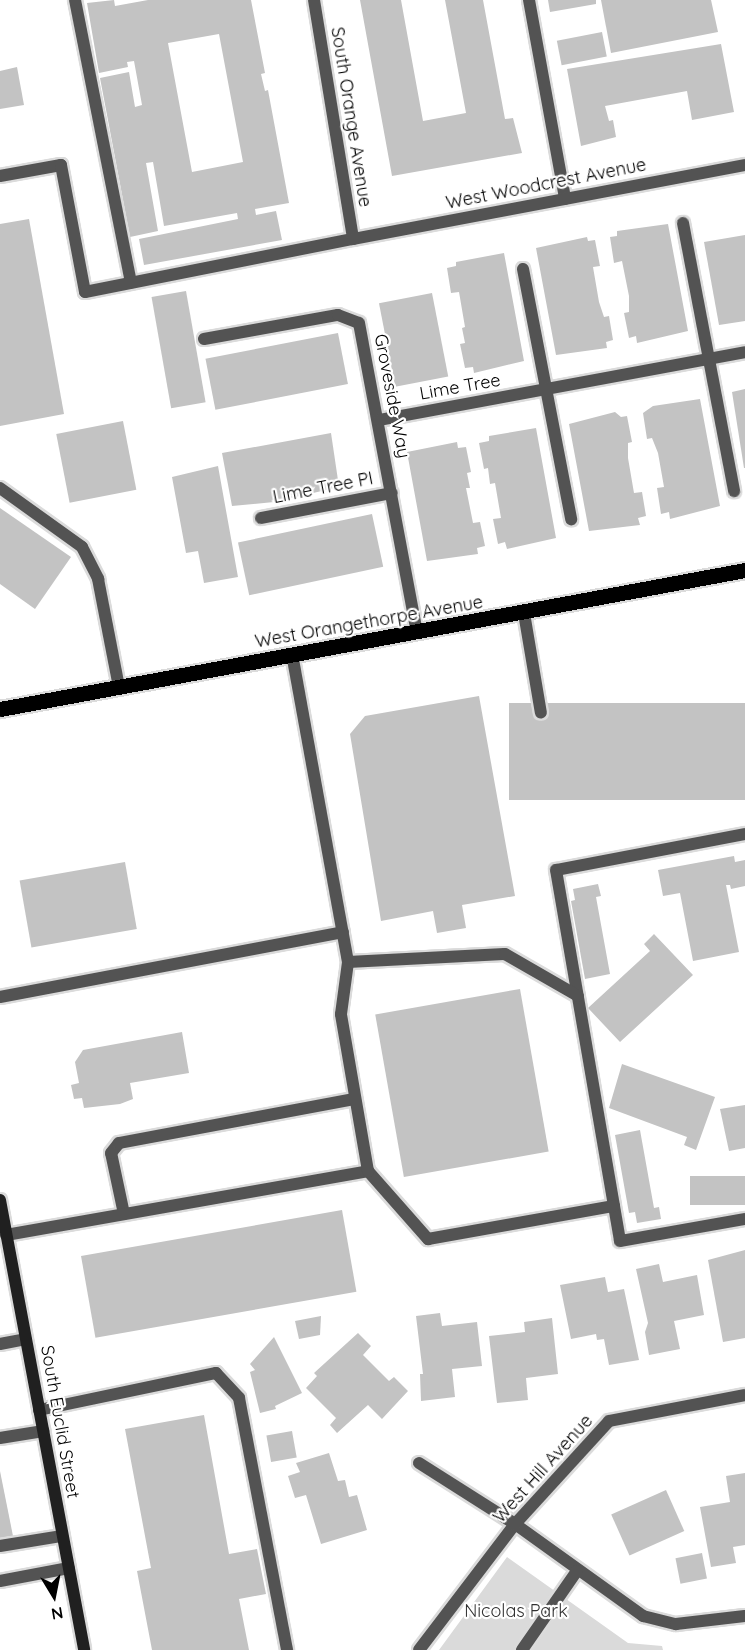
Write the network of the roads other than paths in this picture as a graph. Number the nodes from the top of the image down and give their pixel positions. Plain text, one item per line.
1 (75, 0) edge
2 (314, 0) edge
3 (530, 0) edge
4 (745, 165) edge
5 (0, 176) edge
6 (565, 199) junction
7 (683, 223) dead end
8 (353, 239) junction
9 (523, 269) dead end
10 (131, 283) junction
11 (204, 339) dead end
12 (745, 352) edge
13 (709, 358) junction
14 (548, 389) junction
15 (379, 420) junction
16 (0, 488) edge
17 (734, 491) dead end
18 (392, 493) junction
19 (261, 518) dead end
20 (570, 519) dead end
21 (745, 570) edge
22 (524, 613) junction
23 (417, 633) junction
24 (292, 655) junction
25 (119, 687) junction
26 (0, 709) edge
27 (541, 712) dead end
28 (745, 834) edge
29 (343, 932) junction
30 (348, 962) junction
31 (578, 996) junction
32 (0, 997) edge
33 (355, 1099) junction
34 (368, 1171) junction
35 (0, 1200) edge
36 (614, 1206) junction
37 (124, 1214) junction
38 (745, 1219) edge
39 (6, 1234) junction
40 (26, 1339) junction
41 (0, 1344) edge
42 (745, 1395) edge
43 (39, 1410) junction
44 (43, 1431) junction
45 (0, 1438) edge
46 (419, 1463) dead end
47 (515, 1524) junction
48 (62, 1536) junction
49 (0, 1546) edge
50 (69, 1568) junction
51 (577, 1571) junction
52 (0, 1581) edge
53 (745, 1616) edge
54 (84, 1650) edge
55 (287, 1650) edge
56 (419, 1650) edge
57 (522, 1650) edge

1 - 10 street
2 - 8 street, South Orange Avenue
3 - 6 street
4 - 6 street, West Woodcrest Avenue
5 - 10 street, West Woodcrest Avenue
6 - 8 street, West Woodcrest Avenue
7 - 13 street
8 - 10 street, West Woodcrest Avenue
9 - 14 street
11 - 15 street, Groveside Way
12 - 13 street, Lime Tree
13 - 14 street, Lime Tree
13 - 17 street
14 - 15 street, Lime Tree
14 - 20 street
15 - 18 street, Groveside Way
16 - 25 street
18 - 19 street, Lime Tree PI
18 - 23 street, Groveside Way
21 - 22 main road, West Orangethorpe Avenue
22 - 23 main road, West Orangethorpe Avenue
22 - 27 street
23 - 24 main road, West Orangethorpe Avenue
24 - 25 main road, West Orangethorpe Avenue
24 - 29 street
25 - 26 main road, West Orangethorpe Avenue
28 - 31 street
29 - 30 street
29 - 32 street
30 - 31 street
30 - 33 street
31 - 36 street
33 - 34 street
33 - 37 street
34 - 36 street
34 - 37 street
35 - 39 main road, South Euclid Street
36 - 38 street
37 - 39 street
39 - 40 main road, South Euclid Street
40 - 41 street
40 - 43 main road, South Euclid Street
42 - 47 street, West Hill Avenue
43 - 44 main road, South Euclid Street
43 - 55 street
44 - 45 street
44 - 48 main road, South Euclid Street
46 - 47 street
47 - 51 street
47 - 56 street, West Hill Avenue
48 - 49 street
48 - 50 main road, South Euclid Street
50 - 52 street
50 - 54 main road, South Euclid Street
51 - 53 street
51 - 57 street

